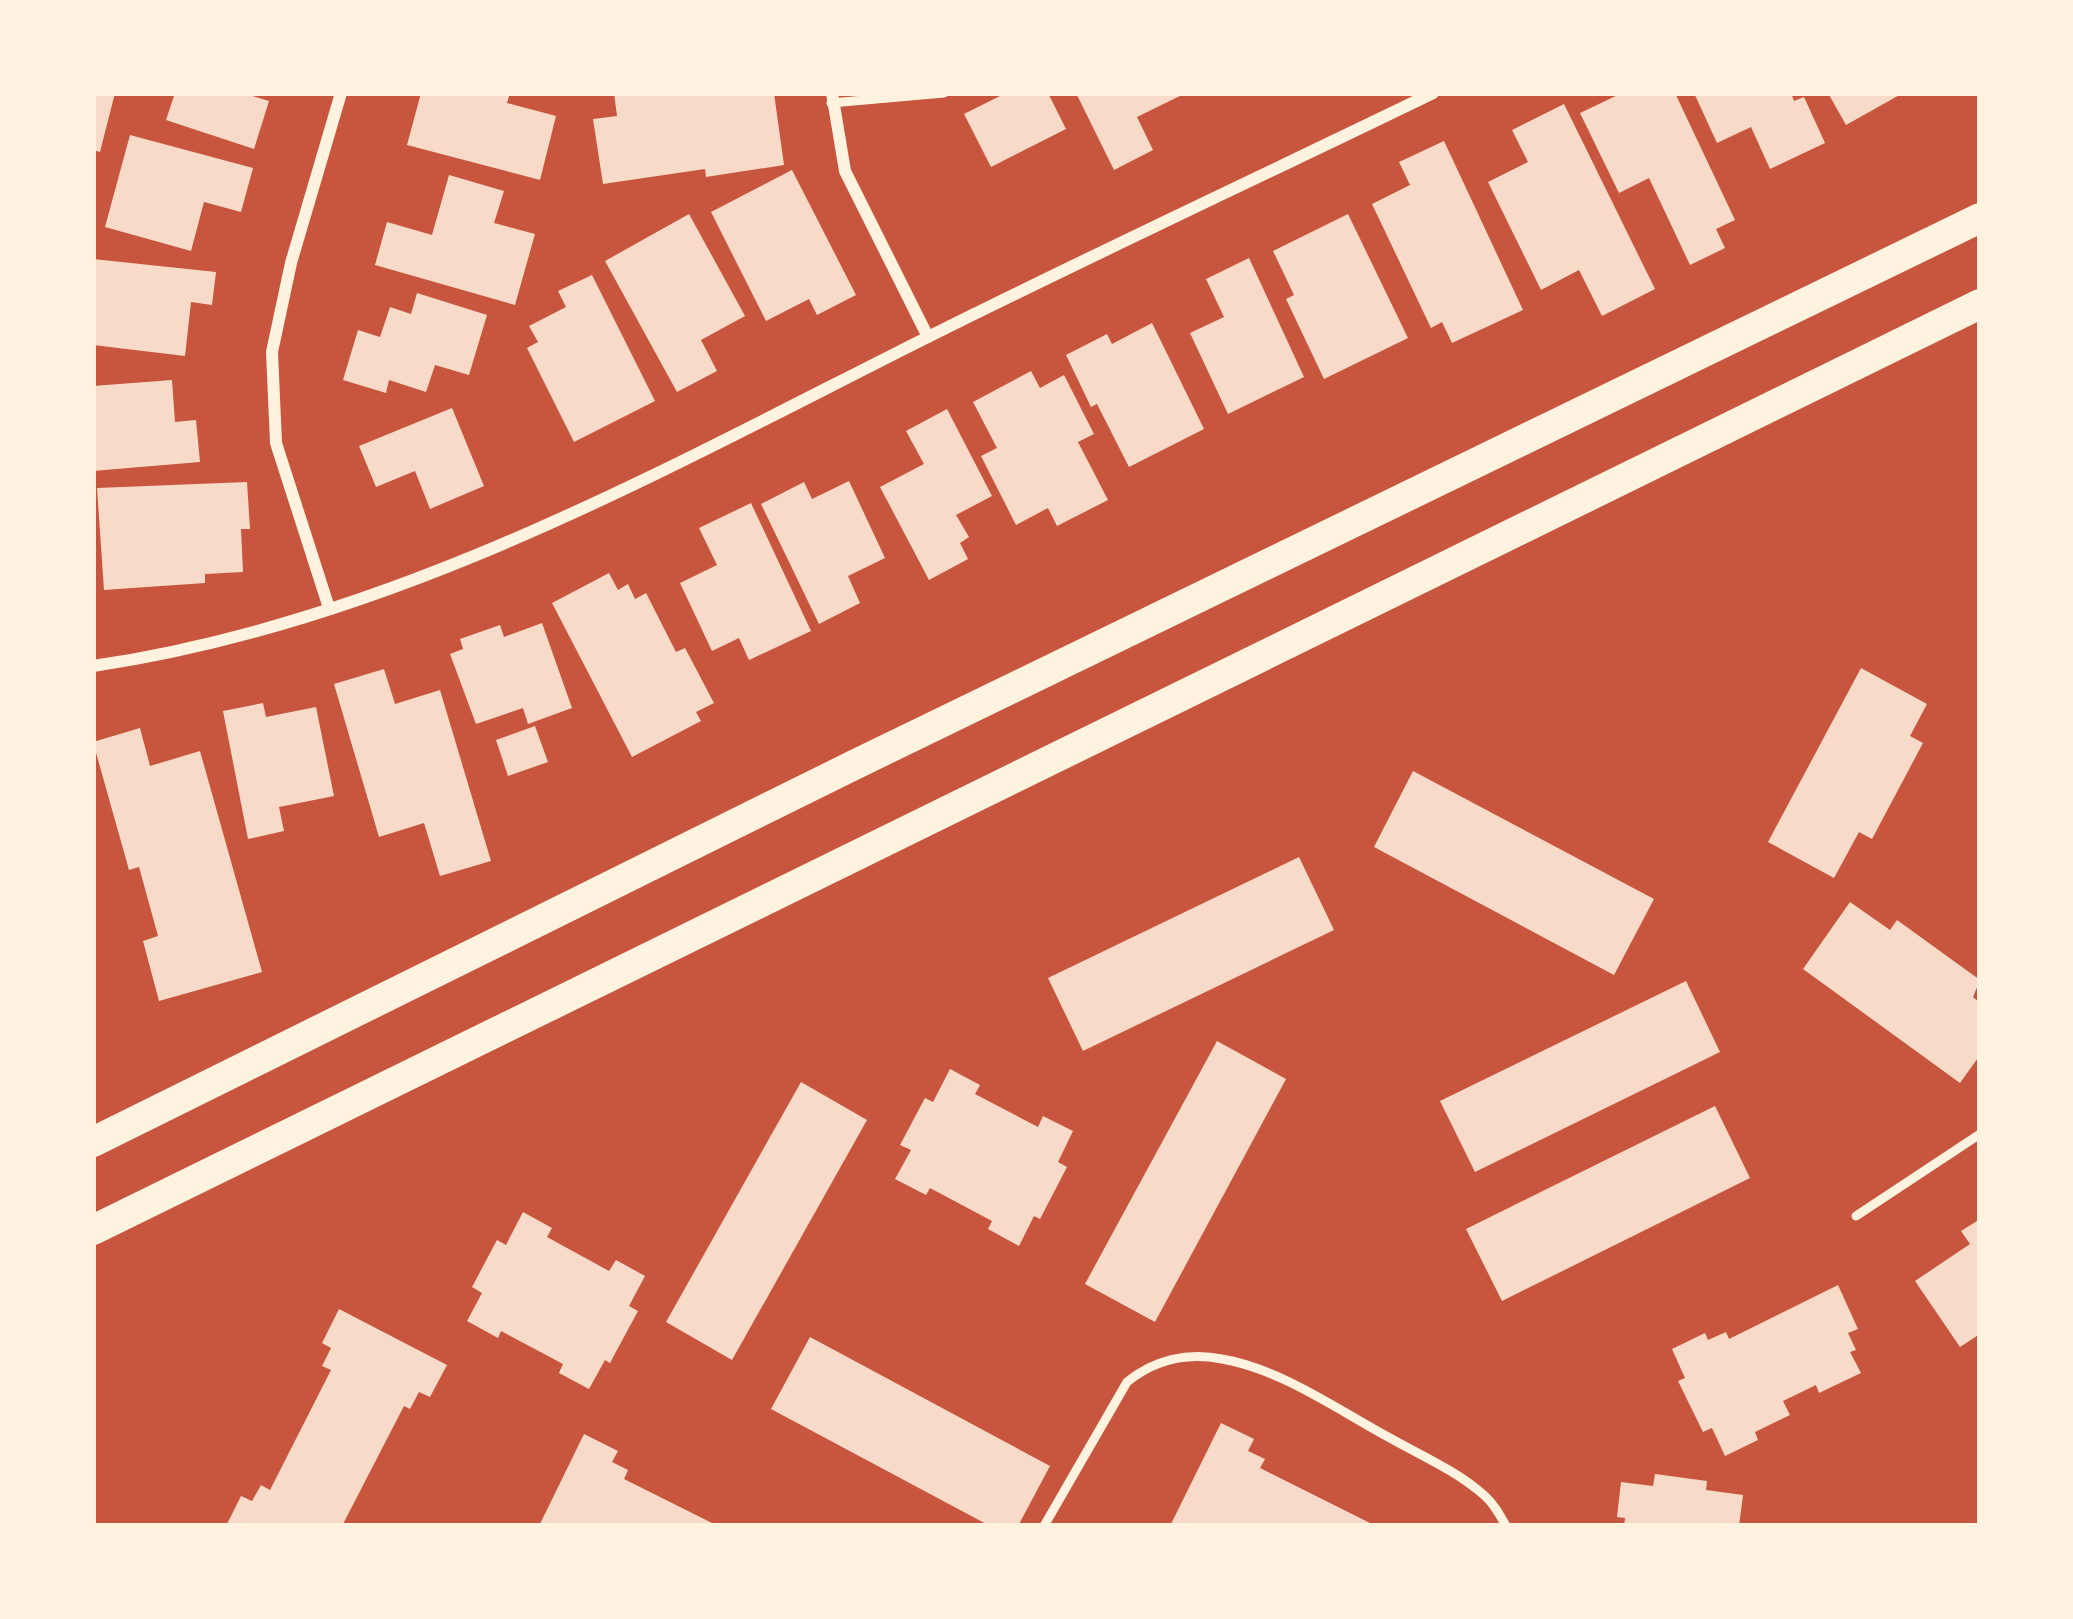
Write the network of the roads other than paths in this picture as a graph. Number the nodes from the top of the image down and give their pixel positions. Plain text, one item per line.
1 (341, 93) edge
2 (944, 93) edge
3 (1433, 93) edge
4 (831, 98) edge
5 (1980, 218) edge
6 (1980, 304) edge
7 (928, 337) junction
8 (329, 608) junction
9 (93, 666) edge
10 (1980, 1134) edge
11 (93, 1142) edge
12 (132, 1210) junction
13 (1856, 1216) dead end
14 (93, 1230) edge
15 (93, 1250) edge
16 (1044, 1526) edge
17 (1506, 1526) edge

1 - 8 street
2 - 4 lane
3 - 7 street
4 - 7 street
5 - 11 main road
6 - 12 main road
7 - 8 street
8 - 9 street
10 - 13 lane
12 - 14 main road
12 - 15 main road
16 - 17 lane

